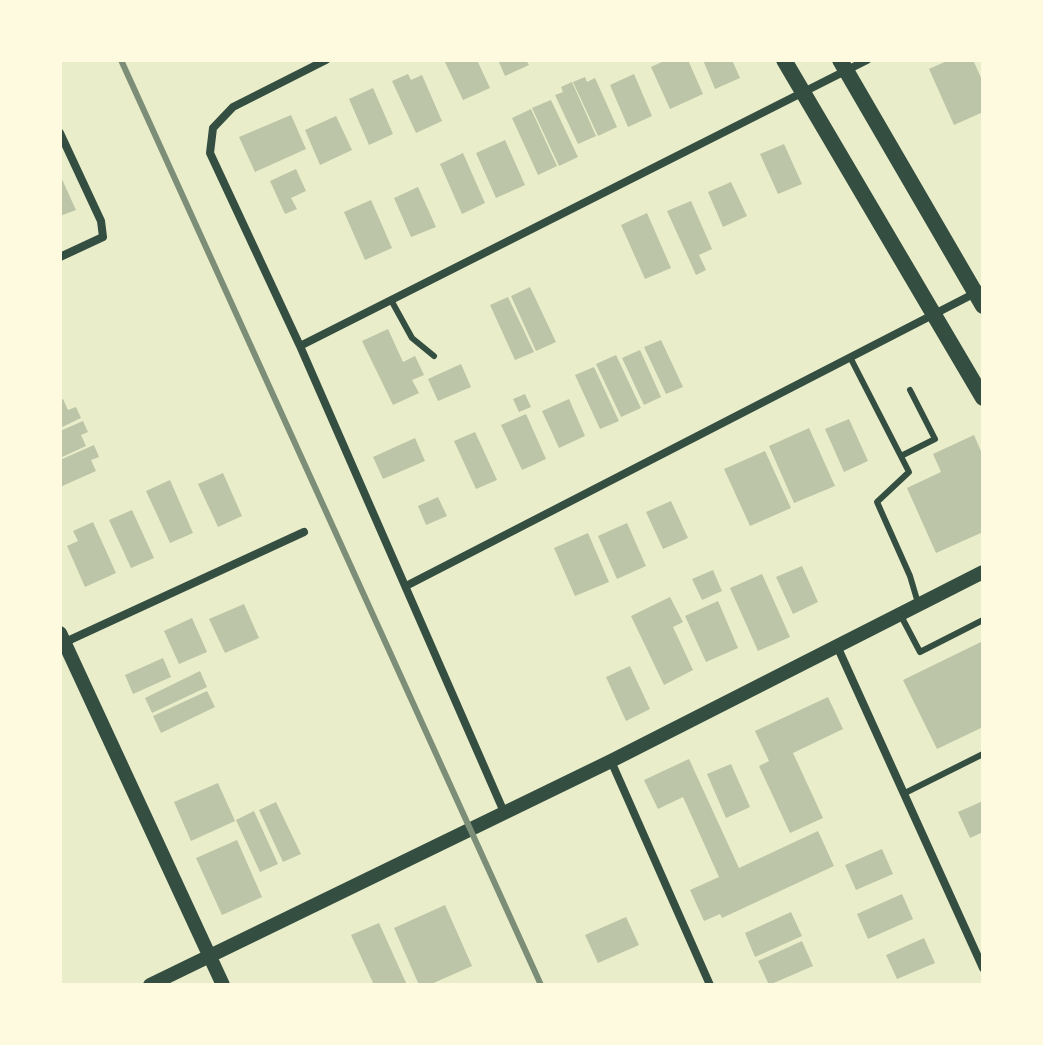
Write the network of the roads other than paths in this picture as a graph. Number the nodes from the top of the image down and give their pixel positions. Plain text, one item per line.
1 (326, 60) edge
2 (784, 60) edge
3 (867, 60) edge
4 (843, 66) edge
5 (802, 93) junction
6 (60, 133) edge
7 (60, 257) edge
8 (981, 296) edge
9 (391, 300) junction
10 (935, 314) junction
11 (300, 346) junction
12 (434, 356) dead end
13 (851, 359) junction
14 (910, 390) dead end
15 (983, 398) edge
16 (901, 456) junction
17 (304, 532) dead end
18 (982, 574) edge
19 (406, 586) junction
20 (918, 603) junction
21 (900, 614) junction
22 (983, 620) edge
23 (61, 640) edge
24 (837, 646) junction
25 (983, 754) edge
26 (611, 761) junction
27 (905, 793) junction
28 (504, 812) junction
29 (209, 956) junction
30 (983, 968) edge
31 (150, 985) edge
32 (223, 985) edge
33 (710, 985) edge

1 - 11 street
2 - 5 main road
3 - 4 street
4 - 5 street
4 - 8 main road
5 - 9 street
5 - 10 main road
6 - 7 street
8 - 10 street
9 - 11 street
9 - 12 lane
10 - 13 street
10 - 15 main road
11 - 19 street
13 - 16 lane
13 - 19 street
14 - 16 lane
16 - 20 lane
17 - 23 street
18 - 20 street
19 - 28 street
20 - 21 street
21 - 22 lane
21 - 24 street
23 - 29 street
24 - 26 street
24 - 27 street
25 - 27 lane
26 - 28 street
26 - 33 street
27 - 30 street
28 - 29 street
29 - 31 street
29 - 32 street

